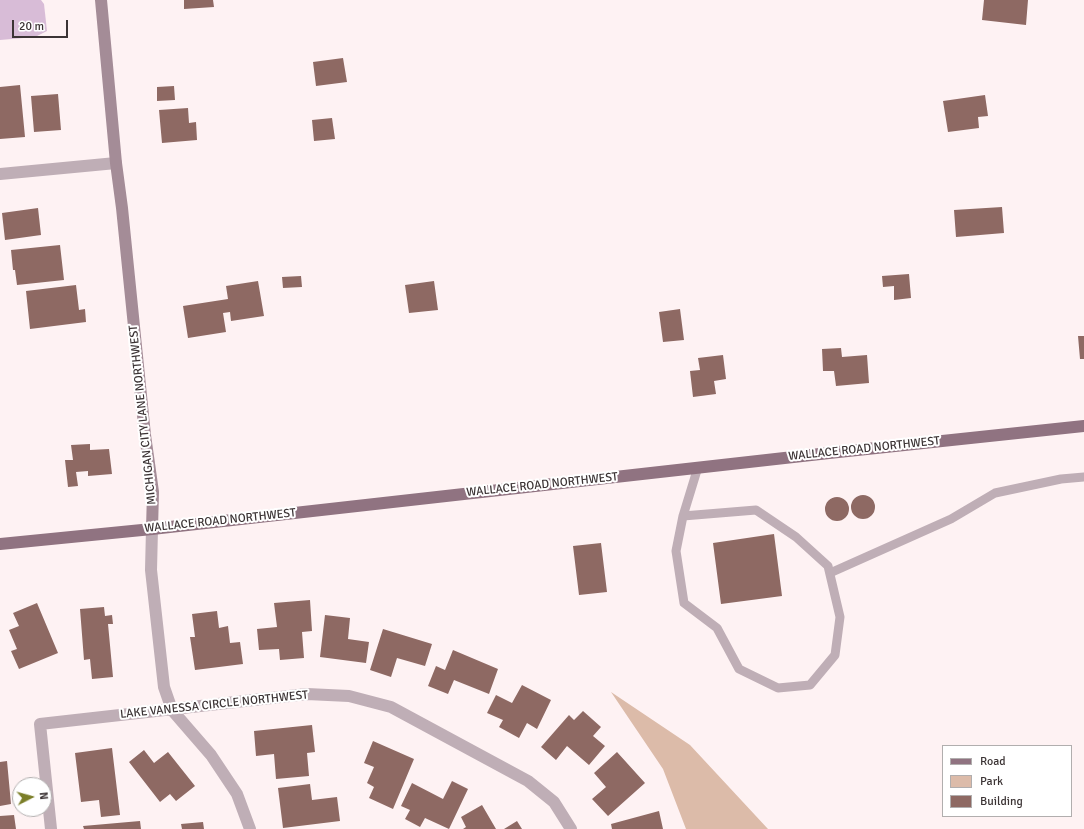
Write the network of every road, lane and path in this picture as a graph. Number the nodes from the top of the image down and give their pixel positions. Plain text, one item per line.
1 (101, 0) edge
2 (116, 163) junction
3 (0, 174) edge
4 (1084, 426) edge
5 (698, 467) junction
6 (1084, 477) edge
7 (683, 516) junction
8 (152, 529) junction
9 (0, 544) edge
10 (830, 573) junction
11 (172, 710) junction
12 (51, 829) edge
13 (250, 829) edge
14 (571, 829) edge

1 - 2 street, MICHIGAN CITY LANE NORTHWEST
2 - 3 street
2 - 8 street, MICHIGAN CITY LANE NORTHWEST
4 - 5 main road, WALLACE ROAD NORTHWEST
5 - 7 lane
5 - 8 main road, WALLACE ROAD NORTHWEST
6 - 10 lane
7 - 10 lane
7 - 10 lane
8 - 9 main road, WALLACE ROAD NORTHWEST
8 - 11 street, MICHIGAN CITY LANE NORTHWEST
11 - 12 street, LAKE VANESSA CIRCLE NORTHWEST
11 - 13 street, MICHIGAN CITY LANE NORTHWEST
11 - 14 street, LAKE VANESSA CIRCLE NORTHWEST

